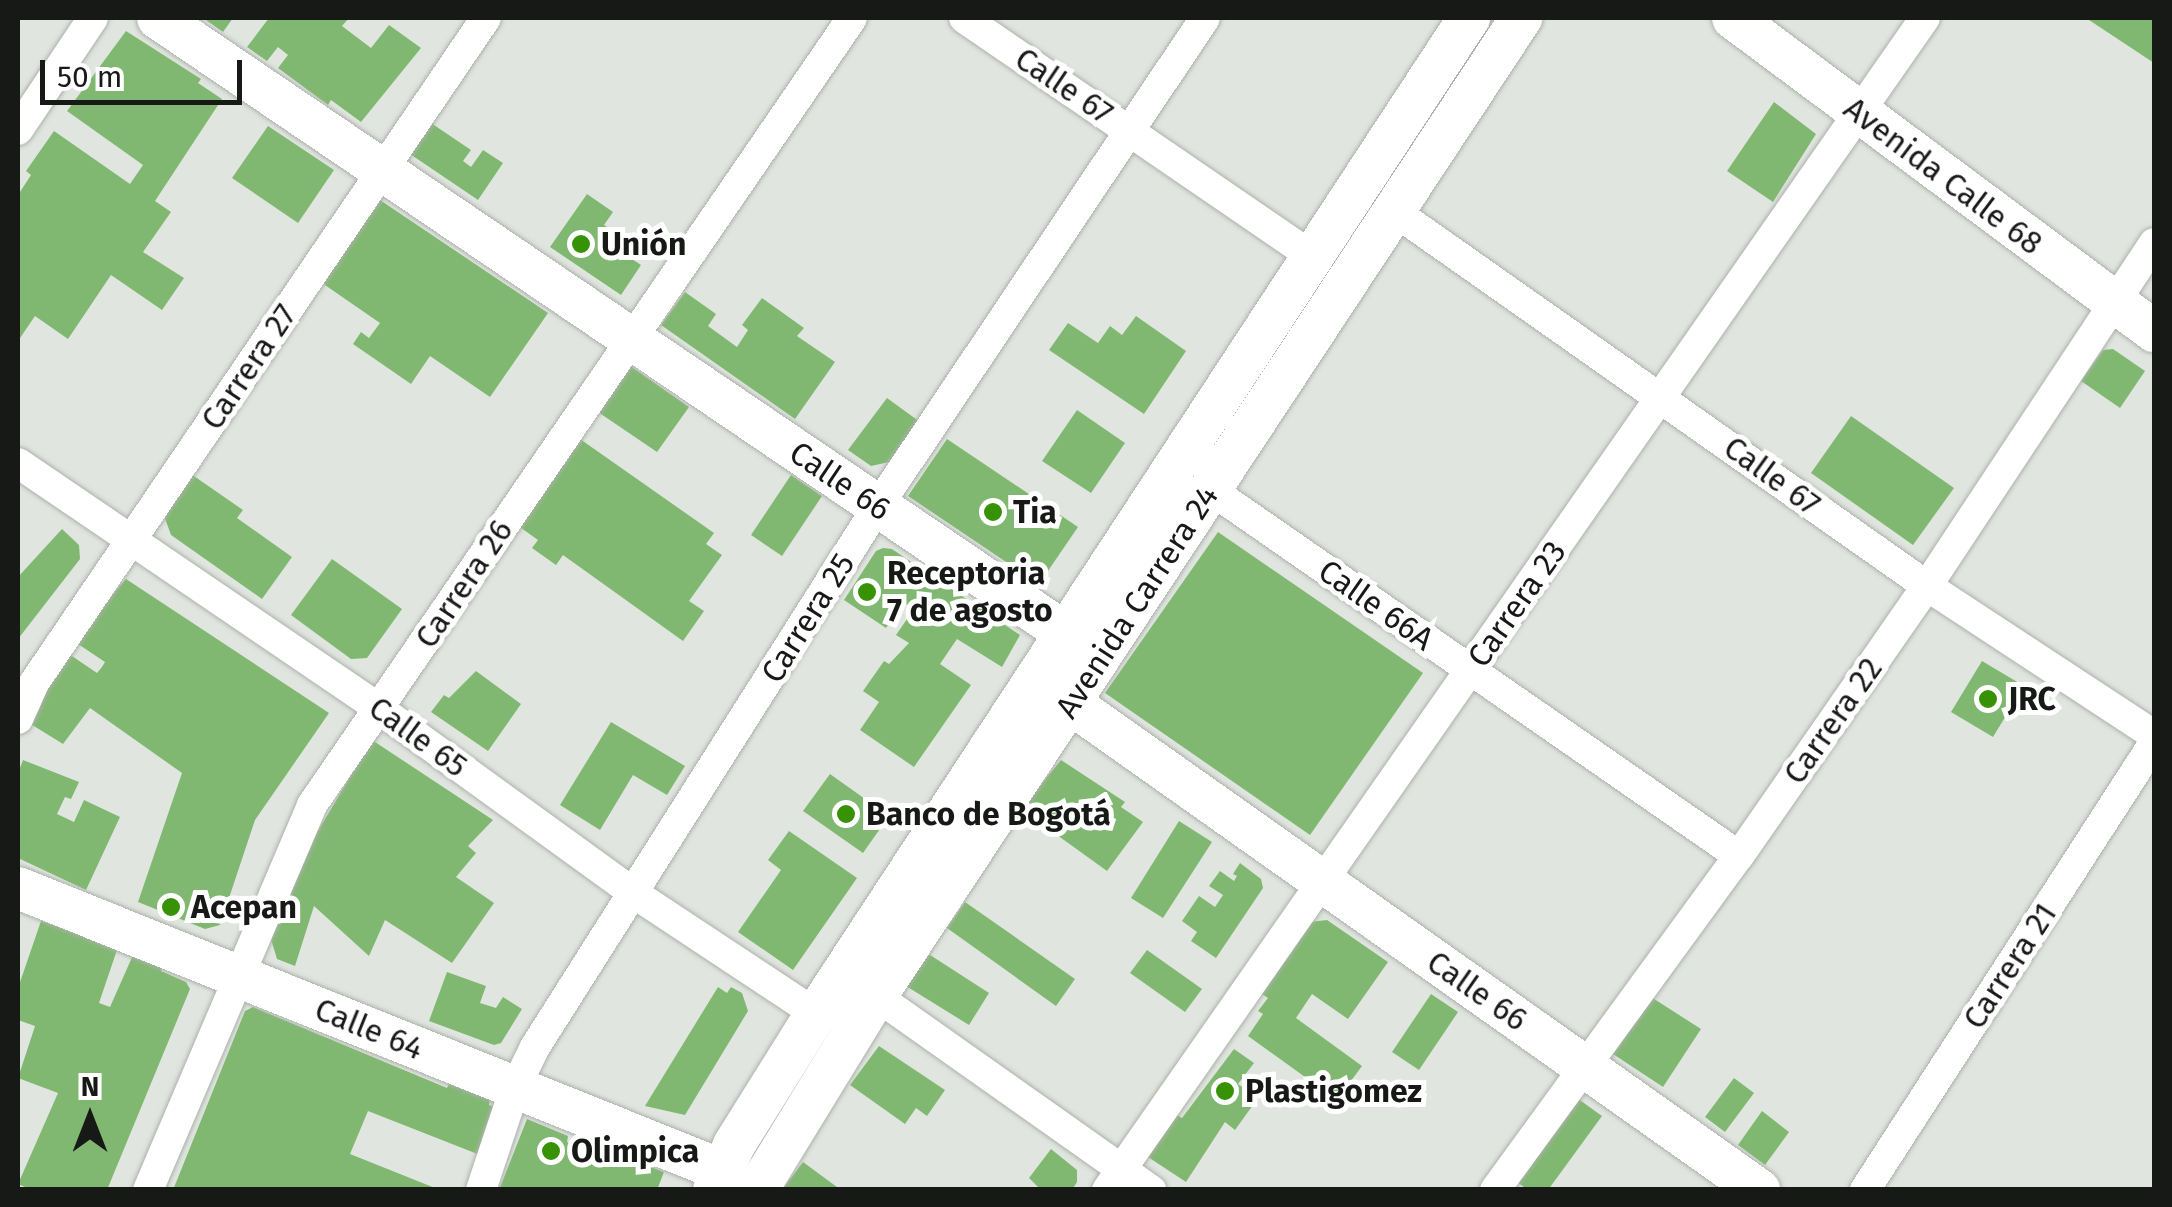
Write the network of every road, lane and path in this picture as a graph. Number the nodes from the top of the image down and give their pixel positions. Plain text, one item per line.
1 (93, 18) edge
2 (158, 18) edge
3 (486, 18) edge
4 (852, 18) edge
5 (964, 18) edge
6 (1205, 18) edge
7 (1468, 18) edge
8 (1520, 18) edge
9 (1733, 18) edge
10 (1926, 18) edge
11 (1862, 114) junction
12 (18, 130) edge
13 (1130, 131) junction
14 (382, 171) junction
15 (1394, 210) junction
16 (2154, 242) edge
17 (1312, 256) junction
18 (2114, 305) junction
19 (2154, 331) edge
20 (631, 340) junction
21 (1663, 397) junction
22 (18, 463) edge
23 (1210, 490) junction
24 (878, 506) junction
25 (131, 540) junction
26 (1927, 586) junction
27 (1065, 633) junction
28 (1101, 657) junction
29 (1470, 671) junction
30 (1070, 704) junction
31 (378, 708) junction
32 (18, 719) edge
33 (2154, 734) edge
34 (2154, 743) edge
35 (1739, 856) junction
36 (1323, 882) junction
37 (18, 888) edge
38 (635, 894) junction
39 (241, 977) junction
40 (876, 996) junction
41 (816, 1014) junction
42 (1586, 1068) junction
43 (515, 1088) junction
44 (1114, 1179) edge
45 (743, 1185) edge
46 (148, 1190) edge
47 (481, 1190) edge
48 (1150, 1190) edge
49 (1495, 1190) edge
50 (1759, 1190) edge
51 (1865, 1190) edge

1 - 12 street
2 - 14 main road, Calle 66
3 - 14 street, Carrera 27
4 - 20 street, Carrera 26
5 - 13 street, Calle 67
6 - 13 street, Carrera 25
7 - 17 main road, Avenida Carrera 24
8 - 15 main road, Avenida Carrera 24
9 - 11 main road, Avenida Calle 68
10 - 11 street, Carrera 23
11 - 18 main road, Avenida Calle 68
11 - 21 street, Carrera 23
13 - 17 street, Calle 67
13 - 24 street, Carrera 25
14 - 20 main road, Calle 66
14 - 25 street, Carrera 27
15 - 21 street, Calle 67
15 - 23 main road, Avenida Carrera 24
16 - 18 street, Carrera 22
17 - 27 main road, Avenida Carrera 24
18 - 19 main road, Avenida Calle 68
18 - 26 street, Carrera 22
20 - 24 main road, Calle 66
20 - 31 street, Carrera 26
21 - 26 street, Calle 67
21 - 29 street, Carrera 23
22 - 25 street, Calle 65
23 - 28 main road, Avenida Carrera 24
23 - 29 street, Calle 66A
24 - 27 main road, Calle 66
24 - 38 street, Carrera 25
25 - 31 street, Calle 65
25 - 32 street, Carrera 27
26 - 33 street, Calle 67
26 - 35 street, Carrera 22
27 - 28 main road, Calle 66
27 - 30 main road
27 - 41 main road, Avenida Carrera 24
28 - 30 main road, Avenida Carrera 24
29 - 35 street, Calle 66A
29 - 36 street, Carrera 23
30 - 36 main road, Calle 66
30 - 40 main road, Avenida Carrera 24
31 - 38 street, Calle 65
31 - 39 street, Carrera 26
34 - 51 street, Carrera 21
35 - 42 street, Carrera 22
36 - 42 main road, Calle 66
36 - 44 street, Carrera 23
37 - 39 main road, Calle 64
38 - 41 street, Calle 65
38 - 43 street, Carrera 25
39 - 43 main road, Calle 64
39 - 46 street, Carrera 26
40 - 44 street
40 - 45 main road, Avenida Carrera 24
41 - 45 main road, Avenida Carrera 24
42 - 49 street, Carrera 22
42 - 50 main road, Calle 66
43 - 45 main road, Calle 64
43 - 47 street, Carrera 25
44 - 48 street

